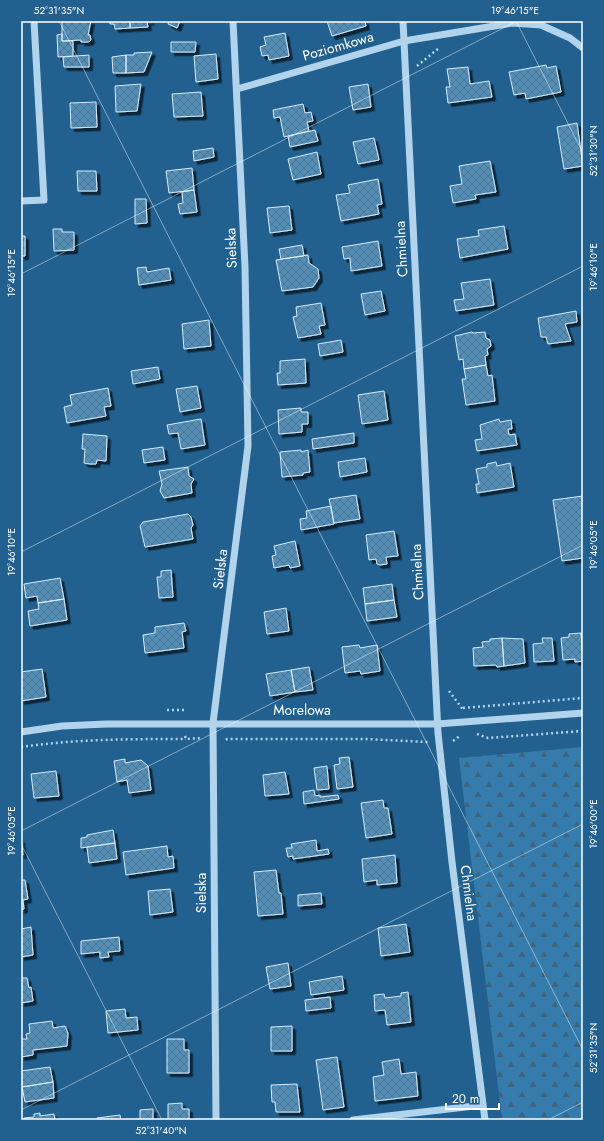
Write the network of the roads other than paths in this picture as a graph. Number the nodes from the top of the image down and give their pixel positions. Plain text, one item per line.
1 (34, 21) edge
2 (233, 21) edge
3 (403, 21) edge
4 (404, 41) junction
5 (583, 48) edge
6 (237, 89) junction
7 (21, 201) edge
8 (583, 712) edge
9 (213, 723) junction
10 (438, 724) junction
11 (21, 732) edge
12 (483, 1105) junction
13 (216, 1120) edge
14 (353, 1120) edge
15 (485, 1120) edge

1 - 7 street
2 - 6 street, Sielska
3 - 4 street, Chmielna
4 - 5 street, Poziomkowa
4 - 6 street, Poziomkowa
4 - 10 street, Chmielna
6 - 9 street, Sielska
8 - 10 street, Morelowa
9 - 10 street, Morelowa
9 - 11 street, Morelowa
9 - 13 street, Sielska
10 - 12 street, Chmielna
12 - 14 street
12 - 15 street, Chmielna

